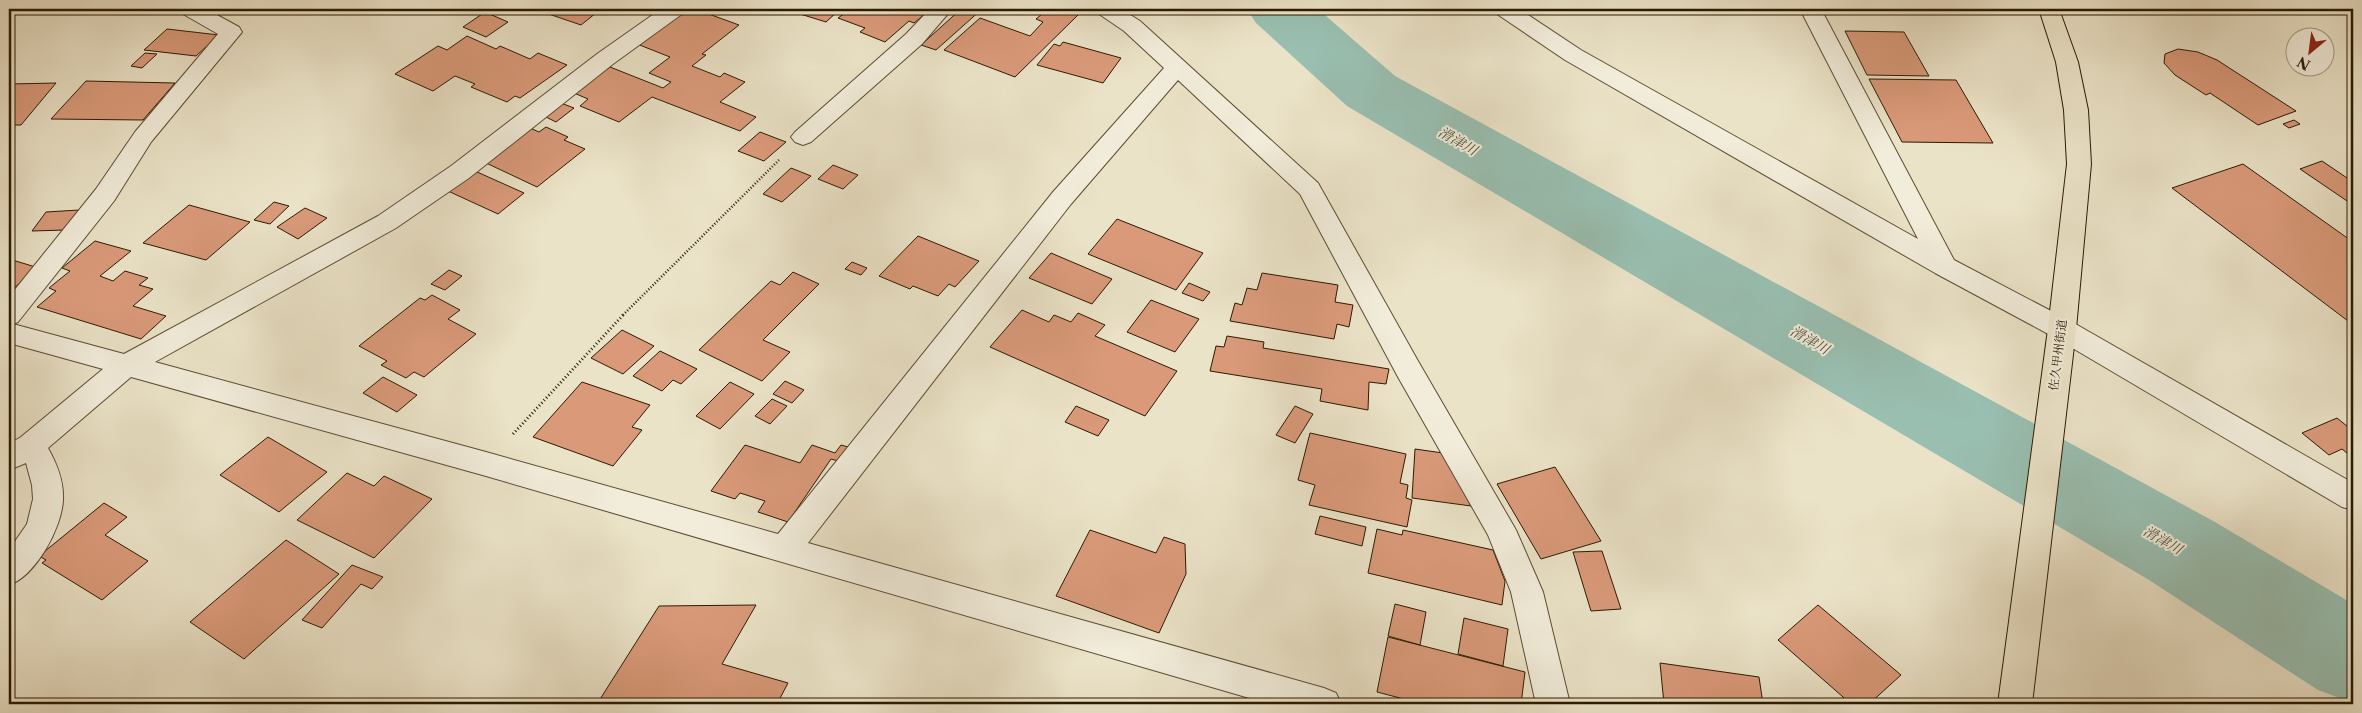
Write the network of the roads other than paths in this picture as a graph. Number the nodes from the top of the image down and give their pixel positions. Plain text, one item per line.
1 (191, 9) edge
2 (674, 9) edge
3 (941, 9) edge
4 (1107, 9) edge
5 (1505, 9) edge
6 (1811, 9) edge
7 (2049, 9) edge
8 (1176, 68) junction
9 (803, 137) road end
10 (1944, 266) junction
11 (9, 315) edge
12 (9, 333) edge
13 (2061, 337) junction
14 (127, 365) junction
15 (20, 452) edge
16 (2353, 498) edge
17 (785, 549) junction
18 (9, 571) edge
19 (1324, 704) edge
20 (1553, 704) edge
21 (2015, 704) edge

1 - 11 street
2 - 14 street
3 - 9 street
4 - 8 street
5 - 10 street
6 - 10 street
7 - 13 main road, 佐久甲州街道
8 - 17 street
8 - 20 street
10 - 13 street
12 - 14 street
13 - 16 street
13 - 21 main road, 佐久甲州街道
14 - 15 street
14 - 17 street
15 - 18 street
17 - 19 street

